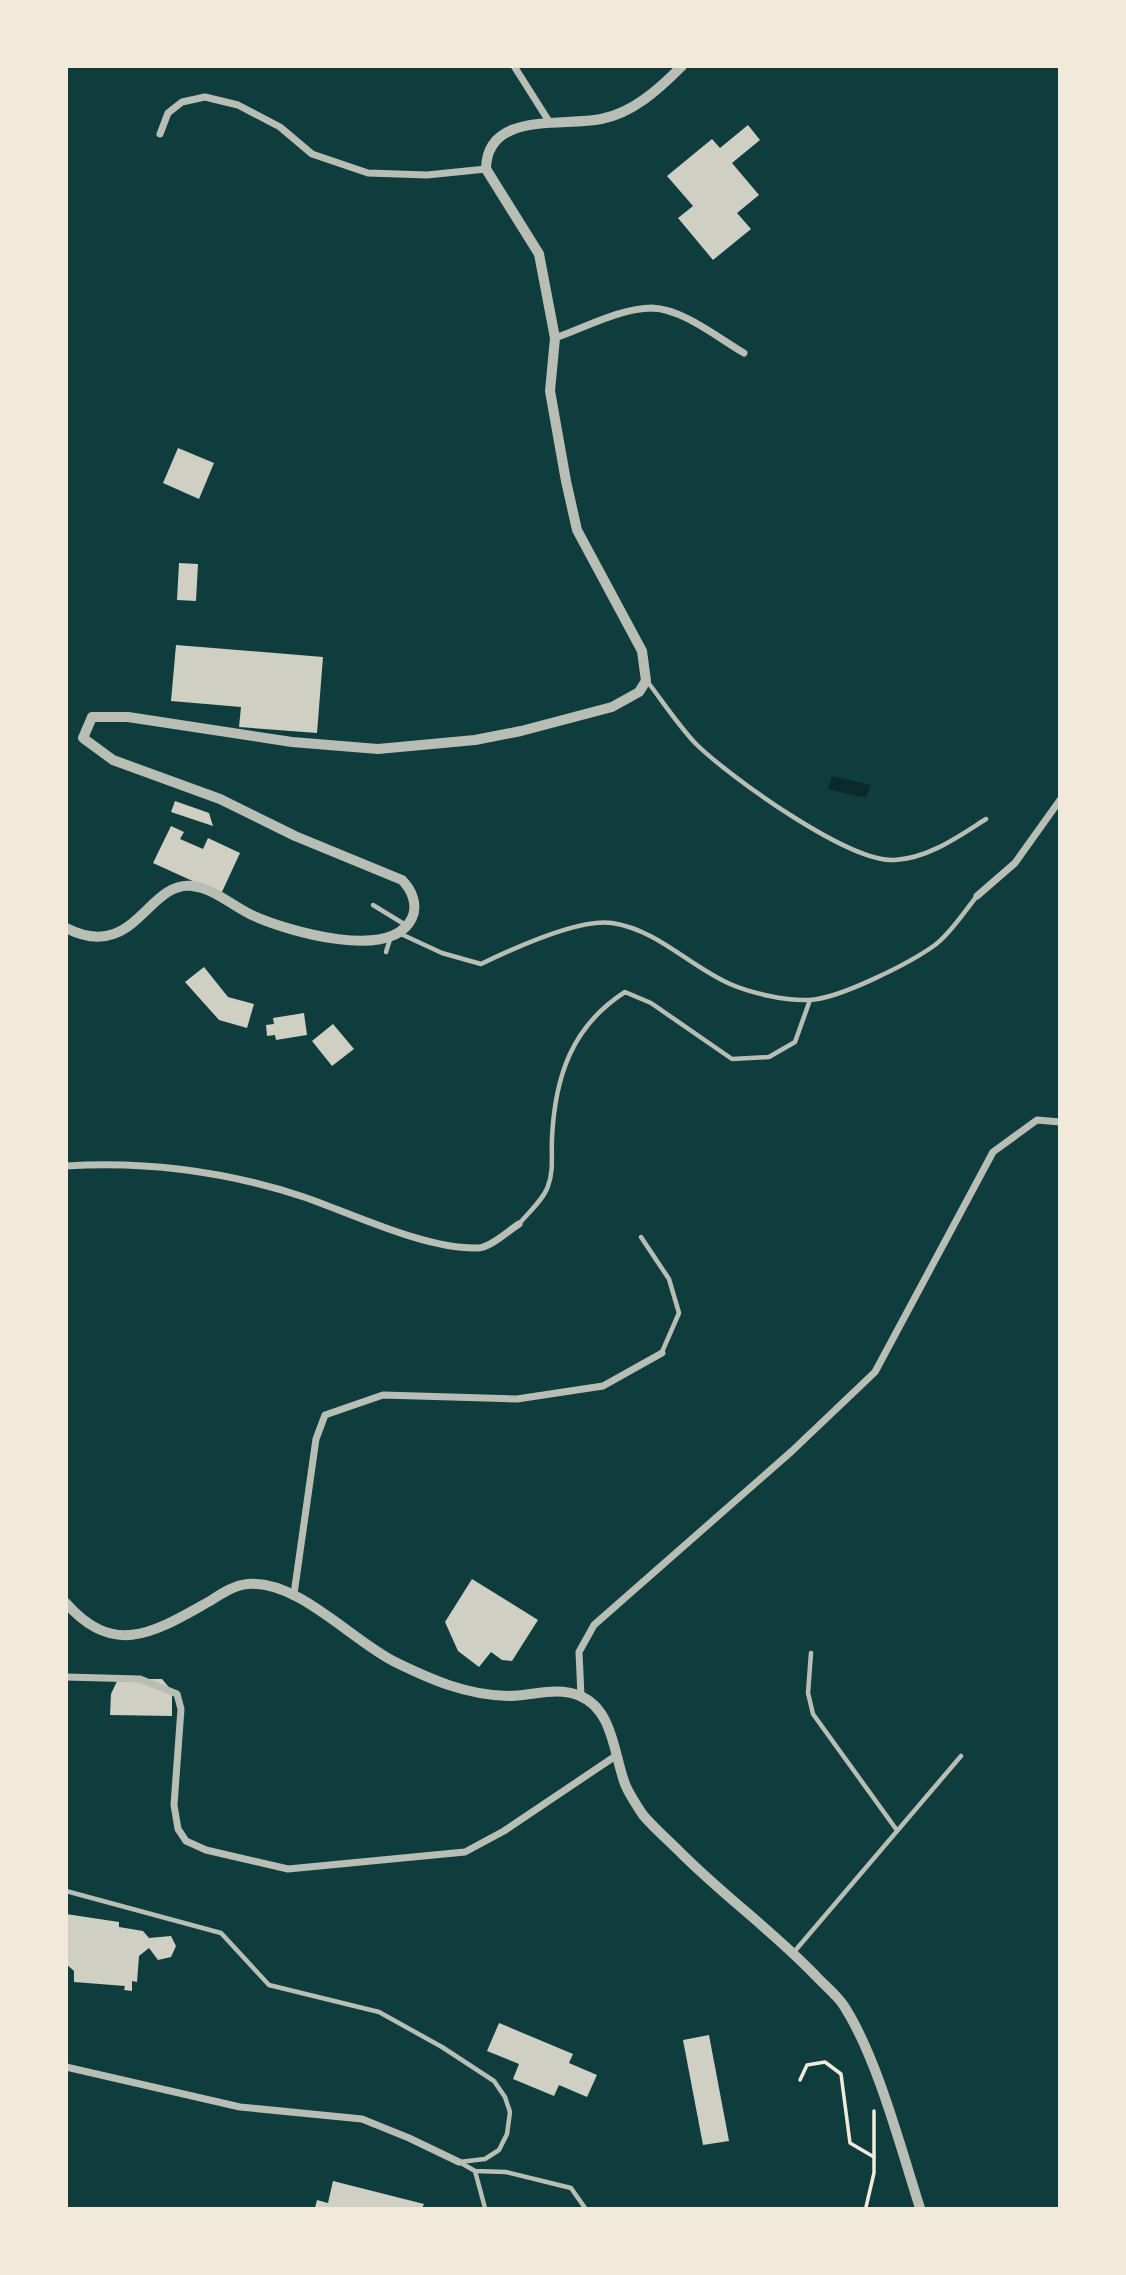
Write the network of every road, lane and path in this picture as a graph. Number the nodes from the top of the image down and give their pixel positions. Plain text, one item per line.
1 (514, 66) edge
2 (682, 66) edge
3 (550, 123) junction
4 (160, 134) dead end
5 (486, 169) junction
6 (555, 338) junction
7 (744, 353) dead end
8 (646, 681) junction
9 (1059, 800) edge
10 (986, 819) dead end
11 (977, 896) joint
12 (373, 905) dead end
13 (66, 928) edge
14 (404, 930) junction
15 (390, 939) junction
16 (386, 952) dead end
17 (810, 1000) junction
18 (1059, 1122) edge
19 (66, 1166) edge
20 (519, 1224) joint
21 (641, 1237) dead end
22 (662, 1353) joint
23 (294, 1594) junction
24 (66, 1603) edge
25 (811, 1653) dead end
26 (66, 1677) edge
27 (581, 1696) junction
28 (617, 1755) junction
29 (961, 1756) dead end
30 (896, 1829) junction
31 (66, 1891) edge
32 (794, 1953) junction
33 (66, 2067) edge
34 (875, 2077) junction
35 (800, 2080) dead end
36 (874, 2157) junction
37 (459, 2162) junction
38 (475, 2171) junction
39 (866, 2207) edge
40 (485, 2208) edge
41 (585, 2208) edge
42 (920, 2208) edge

1 - 3 street
2 - 3 street
3 - 5 street
4 - 5 street
5 - 6 street
6 - 7 street
6 - 8 street
8 - 10 lane
8 - 14 street
9 - 11 street
11 - 17 lane
12 - 14 lane
13 - 15 street
14 - 15 street
14 - 17 lane
15 - 16 lane
17 - 20 lane
18 - 27 street
19 - 20 street
21 - 22 lane
22 - 23 street
23 - 24 street
23 - 27 street
25 - 30 lane
26 - 28 street
27 - 28 street
28 - 32 street
29 - 30 lane
30 - 32 lane
31 - 37 lane
32 - 34 street
33 - 37 street
34 - 36 path
34 - 42 street
35 - 36 path
36 - 39 path
37 - 38 lane
38 - 40 lane
38 - 41 lane

